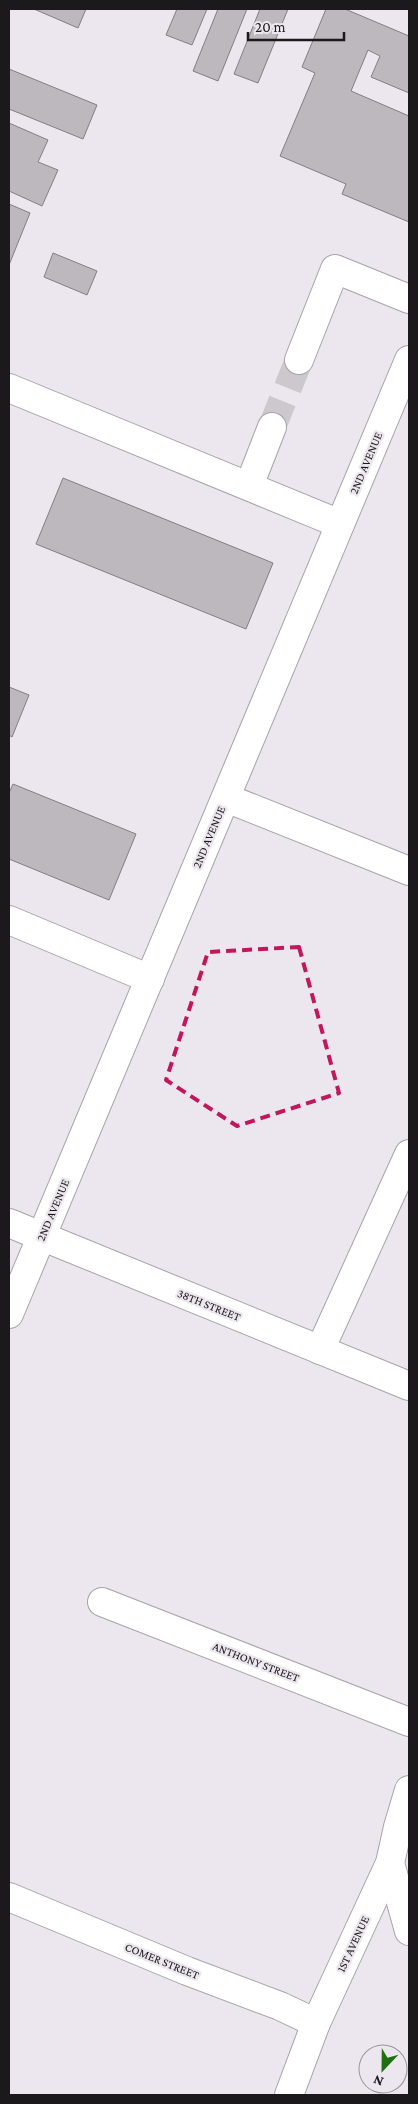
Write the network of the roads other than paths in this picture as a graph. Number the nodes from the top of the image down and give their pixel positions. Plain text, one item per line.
1 (409, 299) edge
2 (299, 360) tunnel mouth
3 (409, 360) edge
4 (9, 388) edge
5 (272, 427) tunnel mouth
6 (249, 486) junction
7 (340, 524) junction
8 (226, 798) junction
9 (409, 871) edge
10 (9, 920) edge
11 (150, 979) junction
12 (409, 1154) edge
13 (9, 1223) edge
14 (42, 1236) junction
15 (9, 1314) edge
16 (320, 1350) junction
17 (409, 1386) edge
18 (102, 1602) dead end
19 (409, 1722) edge
20 (409, 1790) edge
21 (390, 1864) junction
22 (9, 1897) edge
23 (409, 1931) edge
24 (316, 2023) junction
25 (289, 2095) edge

1 - 2 street
3 - 7 street, 2ND AVENUE
4 - 6 street
5 - 6 street
6 - 7 street
7 - 8 street, 2ND AVENUE
8 - 9 street
8 - 11 street, 2ND AVENUE
10 - 11 street
11 - 14 street, 2ND AVENUE
12 - 16 street
13 - 14 street, 38TH STREET
14 - 15 street, 2ND AVENUE
14 - 16 street, 38TH STREET
16 - 17 street, 38TH STREET
18 - 19 street, ANTHONY STREET
20 - 21 street, 1ST AVENUE
21 - 23 street
21 - 24 street, 1ST AVENUE
22 - 24 street, COMER STREET
24 - 25 street, 1ST AVENUE

